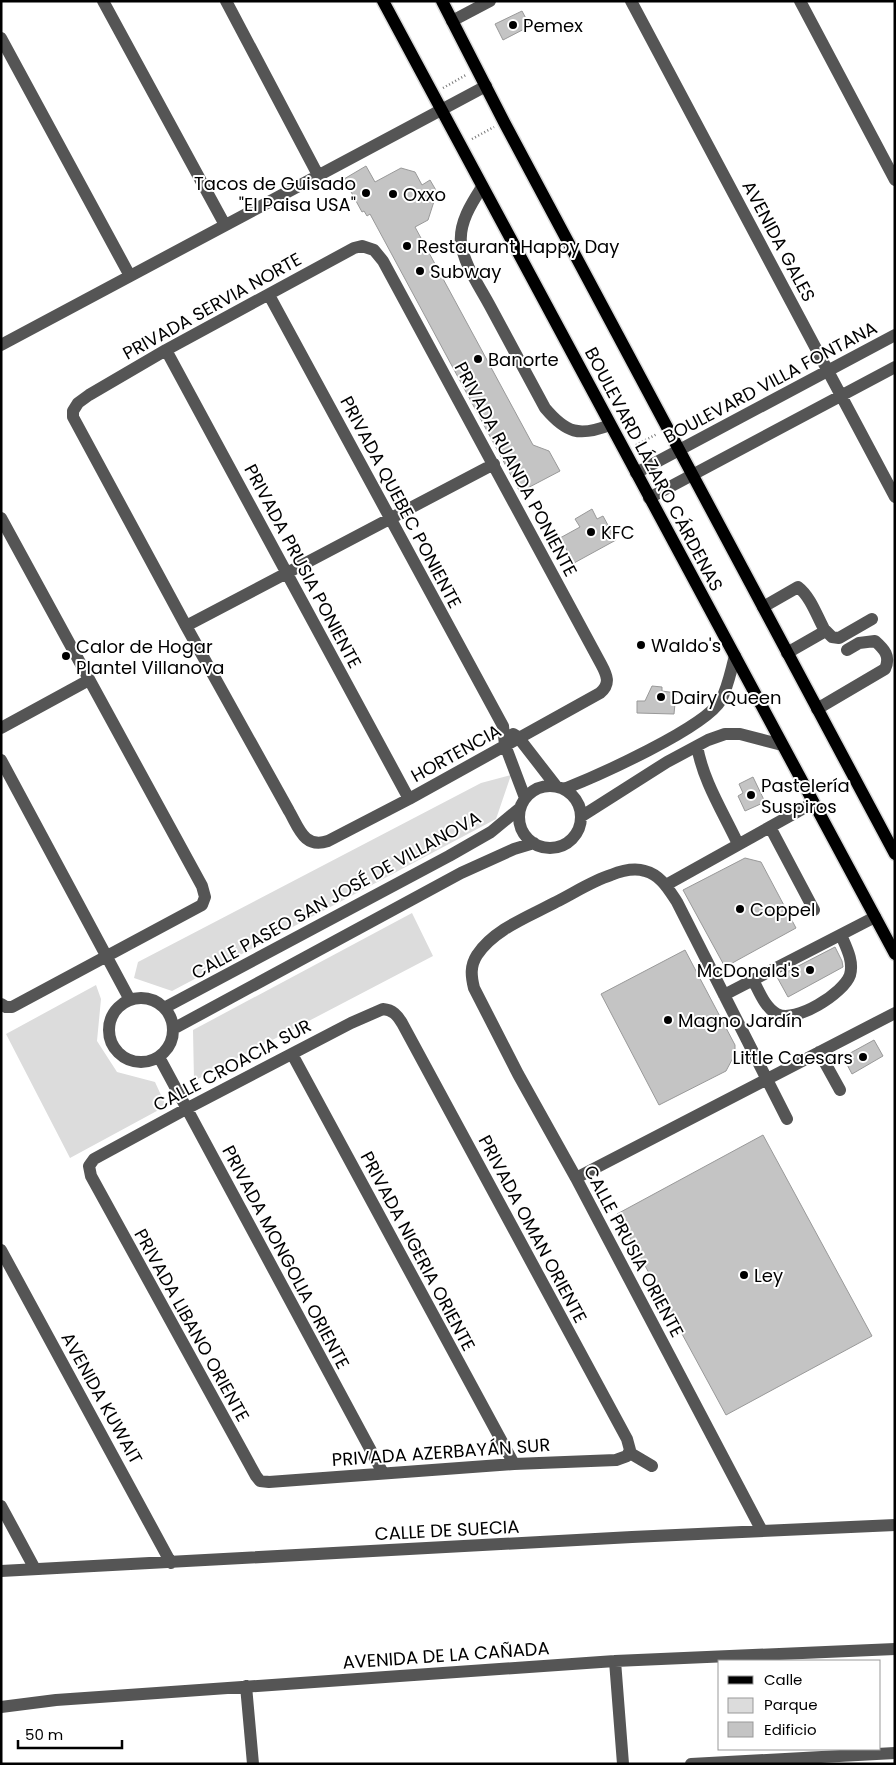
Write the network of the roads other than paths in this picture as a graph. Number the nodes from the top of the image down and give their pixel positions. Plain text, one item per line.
1 (103, 1) edge
2 (226, 1) edge
3 (383, 1) edge
4 (442, 1) edge
5 (490, 1) edge
6 (631, 1) edge
7 (800, 1) edge
8 (452, 21) junction
9 (1, 38) edge
10 (486, 86) junction
11 (441, 110) junction
12 (318, 175) junction
13 (895, 180) edge
14 (482, 187) junction
15 (225, 225) junction
16 (383, 261) joint
17 (130, 276) junction
18 (269, 295) junction
19 (895, 336) edge
20 (1, 345) edge
21 (166, 350) junction
22 (895, 367) edge
23 (828, 371) junction
24 (841, 396) junction
25 (610, 425) junction
26 (679, 450) junction
27 (494, 464) junction
28 (636, 473) junction
29 (693, 475) junction
30 (895, 497) edge
31 (649, 498) junction
32 (1, 518) edge
33 (390, 519) junction
34 (286, 574) junction
35 (763, 607) junction
36 (872, 619) dead end
37 (186, 626) junction
38 (824, 629) junction
39 (847, 650) dead end
40 (787, 653) junction
41 (734, 656) junction
42 (90, 680) junction
43 (600, 693) joint
44 (817, 709) junction
45 (503, 726) junction
46 (1, 728) edge
47 (518, 738) junction
48 (505, 745) junction
49 (782, 745) junction
50 (697, 746) junction
51 (1, 760) edge
52 (560, 787) junction
53 (409, 799) junction
54 (523, 803) junction
55 (813, 803) junction
56 (582, 816) junction
57 (770, 827) junction
58 (534, 843) junction
59 (738, 844) junction
60 (895, 854) edge
61 (666, 885) junction
62 (357, 906) junction
63 (814, 910) dead end
64 (875, 917) junction
65 (367, 923) junction
66 (841, 935) junction
67 (895, 954) edge
68 (106, 956) junction
69 (753, 980) junction
70 (724, 995) junction
71 (130, 1000) junction
72 (7, 1005) edge
73 (164, 1008) junction
74 (895, 1013) edge
75 (402, 1023) joint
76 (173, 1029) junction
77 (819, 1052) junction
78 (292, 1054) junction
79 (158, 1058) junction
80 (766, 1079) junction
81 (840, 1090) dead end
82 (186, 1109) junction
83 (787, 1119) dead end
84 (91, 1176) joint
85 (576, 1178) junction
86 (1, 1250) edge
87 (630, 1453) junction
88 (514, 1464) junction
89 (652, 1466) dead end
90 (383, 1473) junction
91 (269, 1482) joint
92 (1, 1506) edge
93 (895, 1525) edge
94 (762, 1531) junction
95 (171, 1563) junction
96 (35, 1569) junction
97 (1, 1571) edge
98 (895, 1649) edge
99 (615, 1661) junction
100 (246, 1686) junction
101 (1, 1707) edge
102 (895, 1754) edge
103 (253, 1764) edge
104 (623, 1764) edge
105 (691, 1764) edge

1 - 15 street
2 - 12 street
3 - 11 main road, BOULEVARD LÁZARO CÁRDENAS
4 - 8 main road, BOULEVARD LÁZARO CÁRDENAS
5 - 8 street
6 - 23 street, AVENIDA GALES
7 - 13 street
8 - 10 main road, BOULEVARD LÁZARO CÁRDENAS
9 - 17 street
10 - 11 street
10 - 26 main road, BOULEVARD LÁZARO CÁRDENAS
11 - 12 street
11 - 14 main road, BOULEVARD LÁZARO CÁRDENAS
12 - 15 street
14 - 25 main road, BOULEVARD LÁZARO CÁRDENAS
14 - 25 street
15 - 17 street
16 - 18 street, PRIVADA SERVIA NORTE
16 - 27 street, PRIVADA RUANDA PONIENTE
17 - 20 street
18 - 21 street, PRIVADA SERVIA NORTE
18 - 33 street, PRIVADA QUEBEC PONIENTE
19 - 23 street, BOULEVARD VILLA FONTANA
21 - 34 street, PRIVADA PRUSIA PONIENTE
21 - 37 street, PRIVADA SERVIA NORTE
22 - 24 street
23 - 24 street, AVENIDA GALES
23 - 26 street, BOULEVARD VILLA FONTANA
24 - 29 street
24 - 30 street, AVENIDA GALES
25 - 28 main road, BOULEVARD LÁZARO CÁRDENAS
26 - 28 street, BOULEVARD VILLA FONTANA
26 - 29 main road, BOULEVARD LÁZARO CÁRDENAS
27 - 33 street
27 - 43 street, PRIVADA RUANDA PONIENTE
28 - 31 main road, BOULEVARD LÁZARO CÁRDENAS
29 - 31 street
29 - 35 main road, BOULEVARD LÁZARO CÁRDENAS
31 - 41 main road, BOULEVARD LÁZARO CÁRDENAS
32 - 42 street
33 - 34 street
33 - 45 street, PRIVADA QUEBEC PONIENTE
34 - 37 street
34 - 53 street, PRIVADA PRUSIA PONIENTE
35 - 38 street
35 - 40 main road, BOULEVARD LÁZARO CÁRDENAS
36 - 38 street
37 - 53 street, HORTENCIA
38 - 40 street
39 - 44 street
40 - 44 main road, BOULEVARD LÁZARO CÁRDENAS
41 - 49 main road, BOULEVARD LÁZARO CÁRDENAS
41 - 52 street
42 - 46 street
42 - 68 street
43 - 47 street, HORTENCIA
44 - 60 main road, BOULEVARD LÁZARO CÁRDENAS
45 - 47 street, PRIVADA QUEBEC PONIENTE
45 - 48 street, PRIVADA QUEBEC PONIENTE
47 - 48 street, HORTENCIA
47 - 52 street, PRIVADA QUEBEC PONIENTE
48 - 53 street, HORTENCIA
48 - 54 street, PRIVADA QUEBEC PONIENTE
49 - 50 street
49 - 55 main road, BOULEVARD LÁZARO CÁRDENAS
50 - 56 street
50 - 59 street
51 - 68 street
52 - 54 street
52 - 56 street
54 - 58 street
54 - 62 street, CALLE PASEO SAN JOSÉ DE VILLANOVA
55 - 57 street
55 - 64 main road, BOULEVARD LÁZARO CÁRDENAS
56 - 58 street
57 - 59 street
57 - 63 street
58 - 65 street
59 - 61 street
61 - 70 street
61 - 85 street, CALLE PRUSIA ORIENTE
62 - 65 street
62 - 73 street, CALLE PASEO SAN JOSÉ DE VILLANOVA
64 - 66 street
64 - 67 main road, BOULEVARD LÁZARO CÁRDENAS
65 - 76 street
66 - 69 street
66 - 69 street
68 - 71 street
68 - 72 street
69 - 70 street
70 - 80 street
71 - 73 street
71 - 79 street
73 - 76 street
74 - 77 street
75 - 78 street, CALLE CROACIA SUR
75 - 87 street, PRIVADA OMAN ORIENTE
76 - 79 street
77 - 80 street
77 - 81 street
78 - 82 street, CALLE CROACIA SUR
78 - 88 street, PRIVADA NIGERIA ORIENTE
79 - 82 street, PRIVADA MONGOLIA ORIENTE
80 - 83 street
80 - 85 street
82 - 84 street, CALLE CROACIA SUR
82 - 90 street, PRIVADA MONGOLIA ORIENTE
84 - 91 street, PRIVADA LIBANO ORIENTE
85 - 94 street, CALLE PRUSIA ORIENTE
86 - 95 street, AVENIDA KUWAIT
87 - 88 street, PRIVADA AZERBAYÁN SUR
87 - 89 street
88 - 90 street, PRIVADA AZERBAYÁN SUR
90 - 91 street, PRIVADA AZERBAYÁN SUR
92 - 96 street
93 - 94 street, CALLE DE SUECIA
94 - 95 street, CALLE DE SUECIA
95 - 96 street, CALLE DE SUECIA
96 - 97 street, CALLE DE SUECIA
98 - 99 street, AVENIDA DE LA CAÑADA
99 - 100 street, AVENIDA DE LA CAÑADA
99 - 104 street
100 - 101 street, AVENIDA DE LA CAÑADA
100 - 103 street
102 - 105 street

